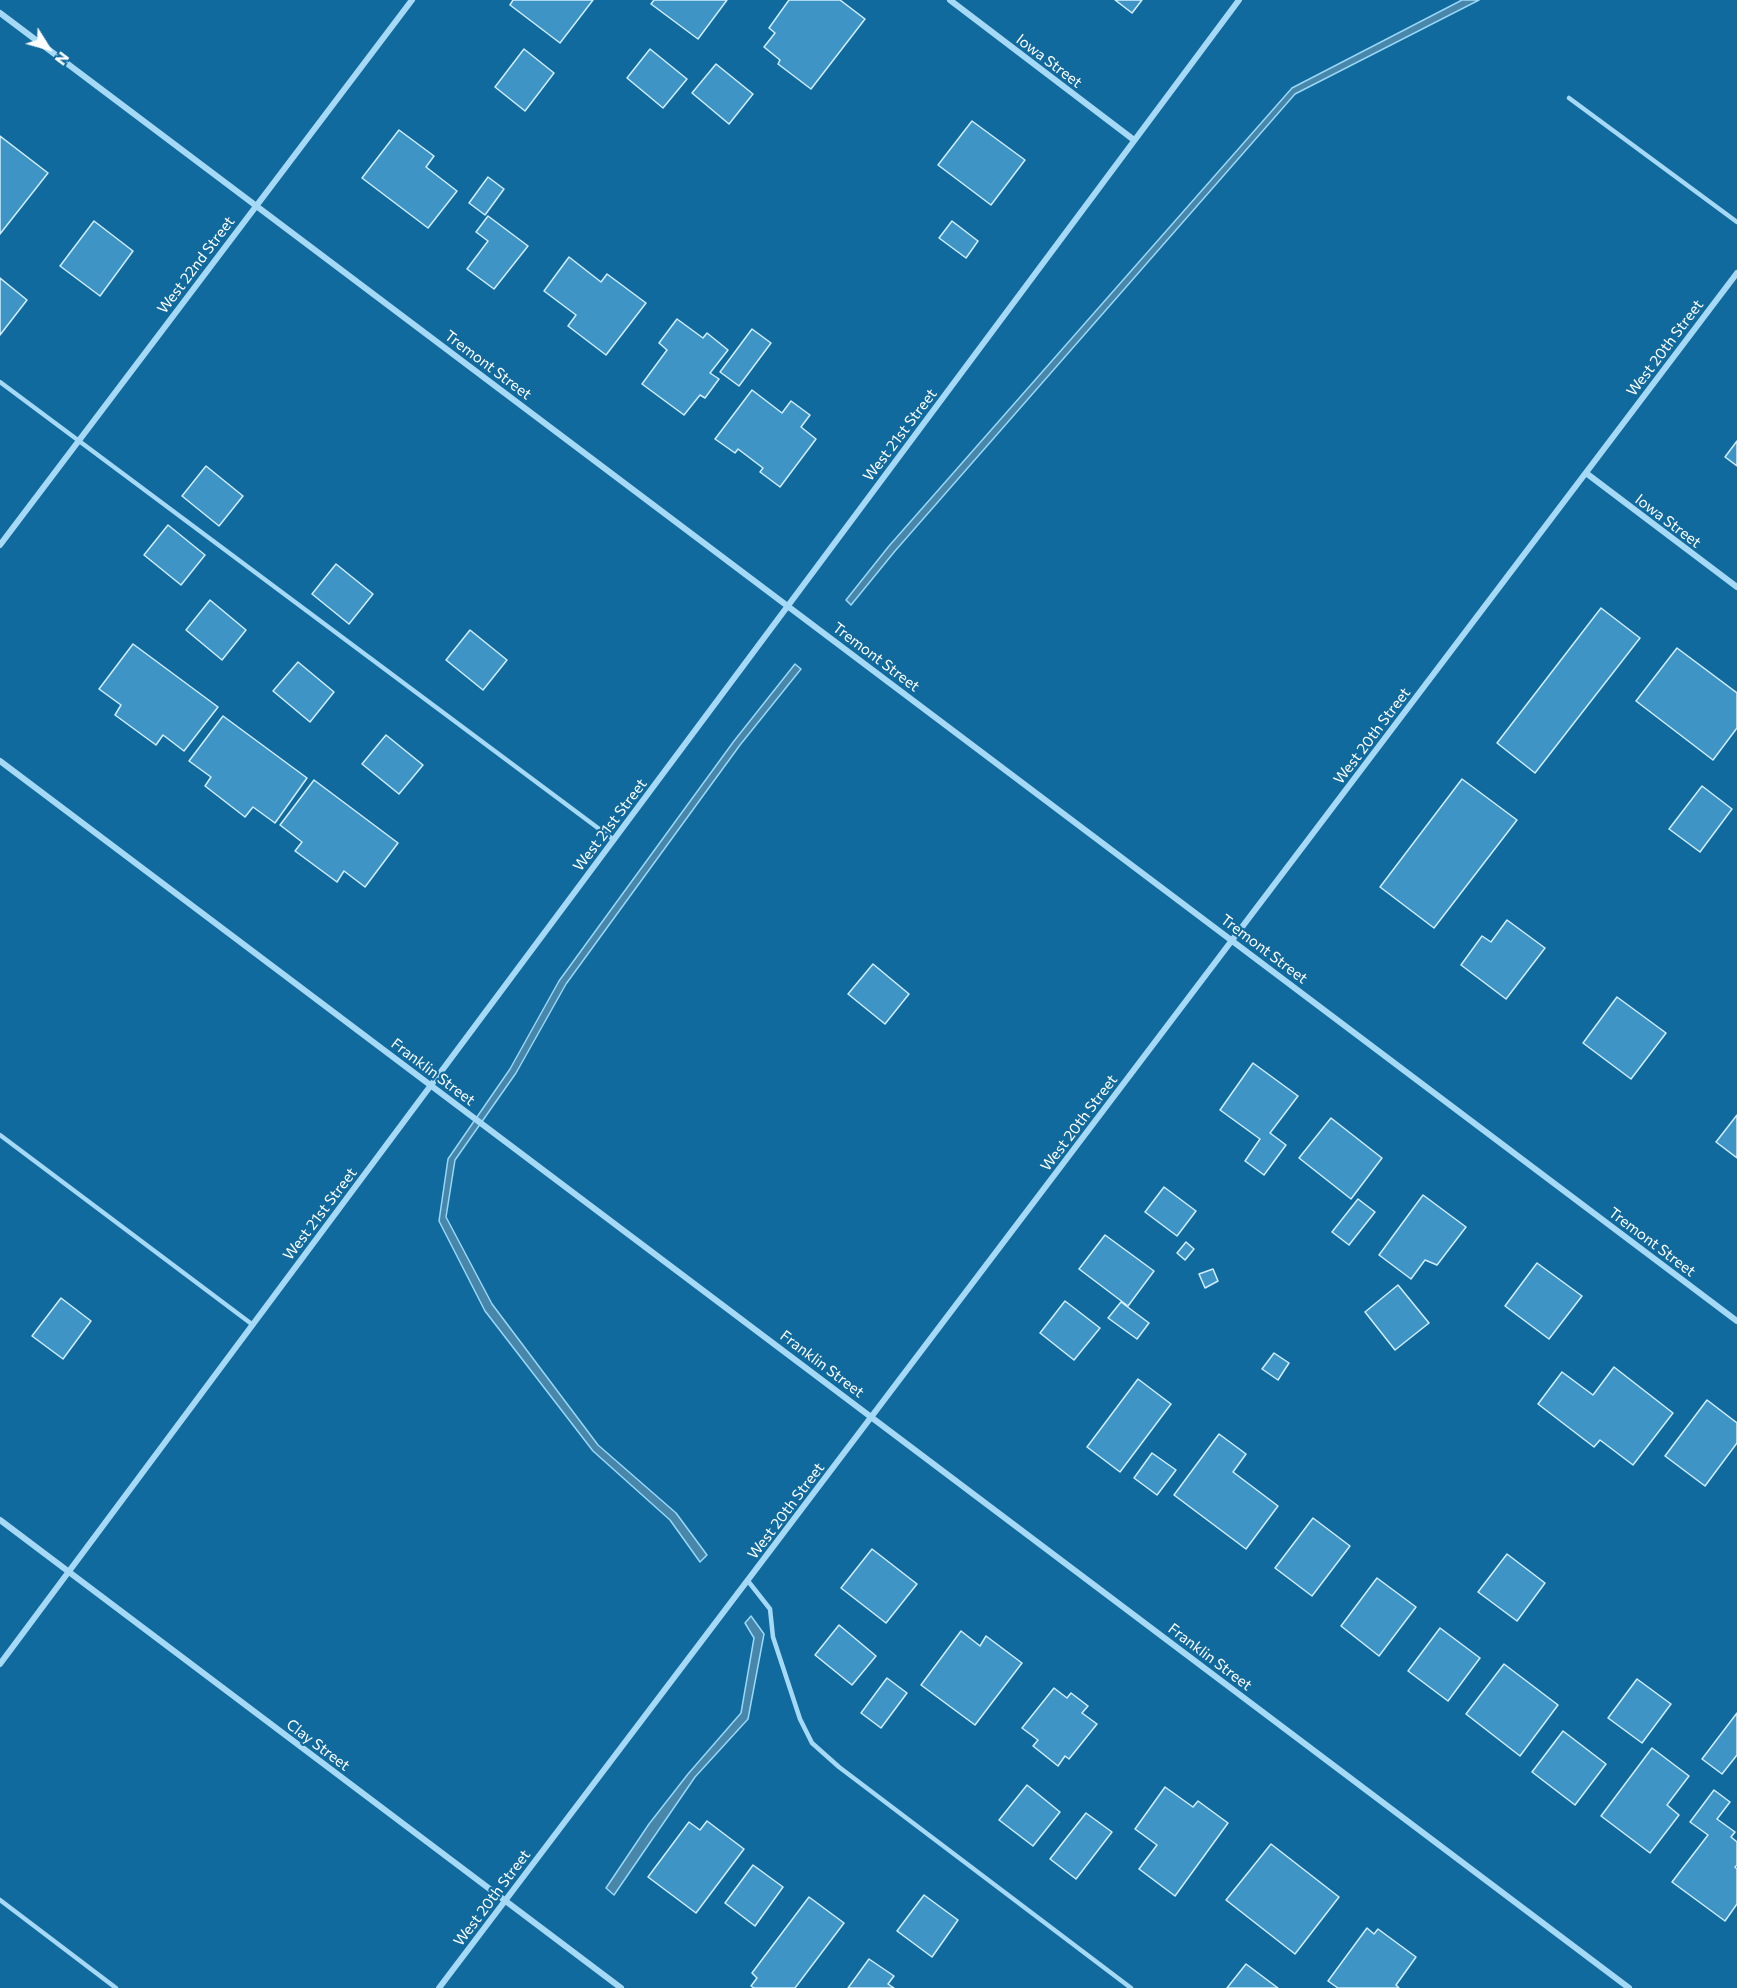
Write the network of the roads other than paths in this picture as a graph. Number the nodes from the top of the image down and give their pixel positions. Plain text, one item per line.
1 (412, 0) edge
2 (950, 0) edge
3 (1239, 0) edge
4 (0, 13) edge
5 (1569, 98) dead end
6 (1134, 140) junction
7 (256, 206) junction
8 (1737, 222) edge
9 (1737, 273) edge
10 (0, 382) edge
11 (79, 441) junction
12 (1586, 473) junction
13 (0, 545) edge
14 (1737, 587) edge
15 (788, 606) junction
16 (0, 761) edge
17 (614, 840) junction
18 (1232, 940) junction
19 (431, 1085) junction
20 (0, 1135) edge
21 (1737, 1321) edge
22 (253, 1325) junction
23 (872, 1417) junction
24 (0, 1520) edge
25 (68, 1571) junction
26 (747, 1581) junction
27 (0, 1664) edge
28 (0, 1900) edge
29 (506, 1901) junction
30 (116, 1988) edge
31 (440, 1988) edge
32 (621, 1988) edge
33 (1131, 1988) edge
34 (1629, 1988) edge

1 - 7 street, West 22nd Street
2 - 6 street, Iowa Street
3 - 6 street, West 21st Street
4 - 7 street, Tremont Street
5 - 8 lane
6 - 15 street, West 21st Street
7 - 11 street, West 22nd Street
7 - 15 street, Tremont Street
9 - 12 street, West 20th Street
10 - 11 lane
11 - 13 street, West 22nd Street
11 - 17 lane
12 - 14 street, Iowa Street
12 - 18 street, West 20th Street
15 - 17 street, West 21st Street
15 - 18 street, Tremont Street
16 - 19 street, Franklin Street
17 - 19 street, West 21st Street
18 - 21 street, Tremont Street
18 - 23 street, West 20th Street
19 - 22 street, West 21st Street
19 - 23 street, Franklin Street
20 - 22 lane
22 - 25 street, West 21st Street
23 - 26 street, West 20th Street
23 - 34 street, Franklin Street
24 - 25 street, Clay Street
25 - 27 street, West 21st Street
25 - 29 street, Clay Street
26 - 29 street, West 20th Street
26 - 33 lane
28 - 30 lane
29 - 31 street, West 20th Street
29 - 32 street, Clay Street

